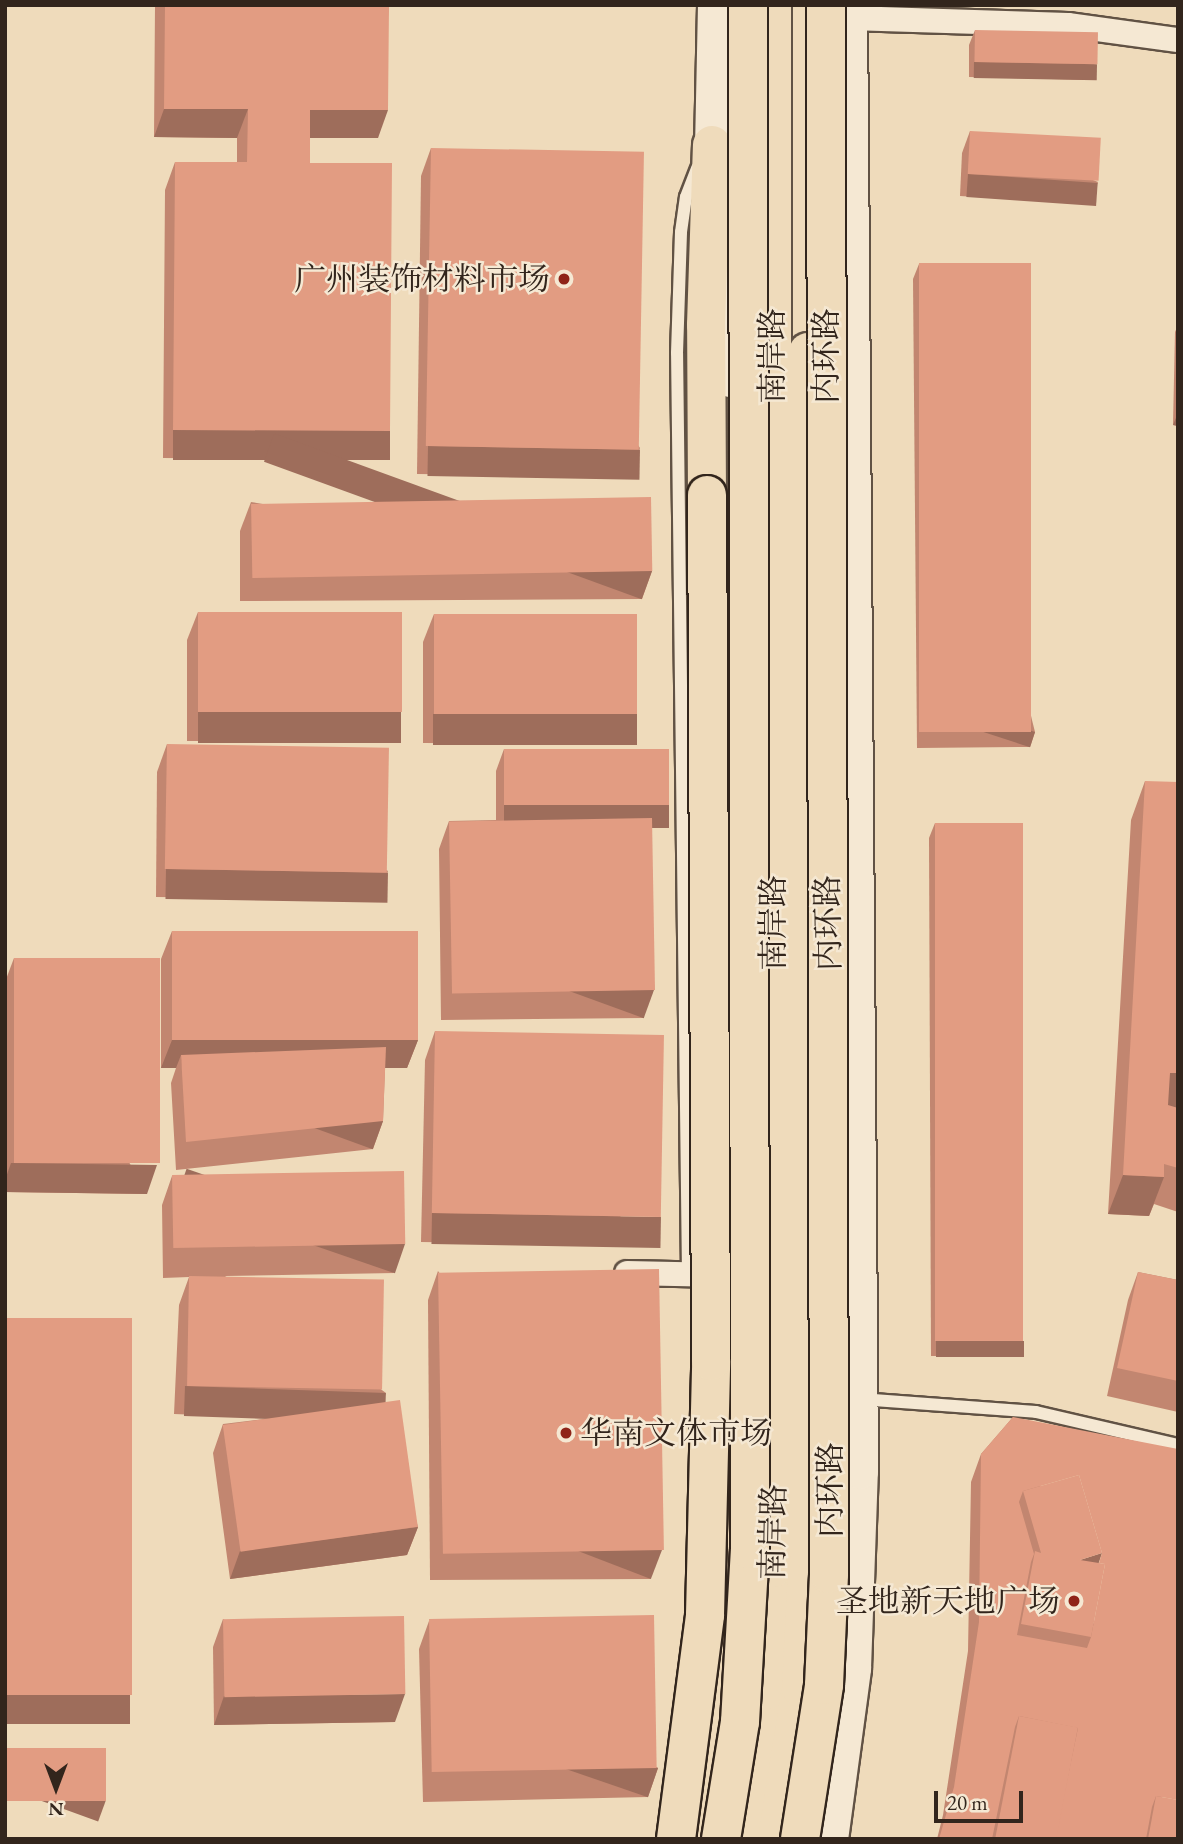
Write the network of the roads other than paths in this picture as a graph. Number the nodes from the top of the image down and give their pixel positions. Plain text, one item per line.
1 (715, 5) edge
2 (748, 5) edge
3 (772, 5) edge
4 (809, 5) edge
5 (842, 10) edge
6 (1178, 40) edge
7 (712, 145) junction
8 (772, 234) junction
9 (772, 806) junction
10 (735, 892) junction
11 (599, 1272) edge
12 (688, 1275) junction
13 (741, 1276) junction
14 (860, 1398) junction
15 (1178, 1445) edge
16 (771, 1812) edge
17 (832, 1826) edge
18 (676, 1839) edge
19 (709, 1839) edge
20 (721, 1839) edge
21 (743, 1839) edge
22 (800, 1839) edge

1 - 7 main road
2 - 20 main road, bridge
3 - 8 main road, 南岸路
4 - 16 main road, 南岸路
5 - 6 street
5 - 14 main road
5 - 22 main road, 内环路, bridge
7 - 8 main road
7 - 10 main road
7 - 12 lane
7 - 18 main road, bridge
8 - 9 main road, 南岸路
9 - 10 main road
9 - 16 main road, 南岸路
10 - 13 main road
11 - 12 street
12 - 13 street
13 - 19 main road
14 - 15 lane
14 - 17 main road
16 - 17 street
16 - 21 main road, 南岸路

